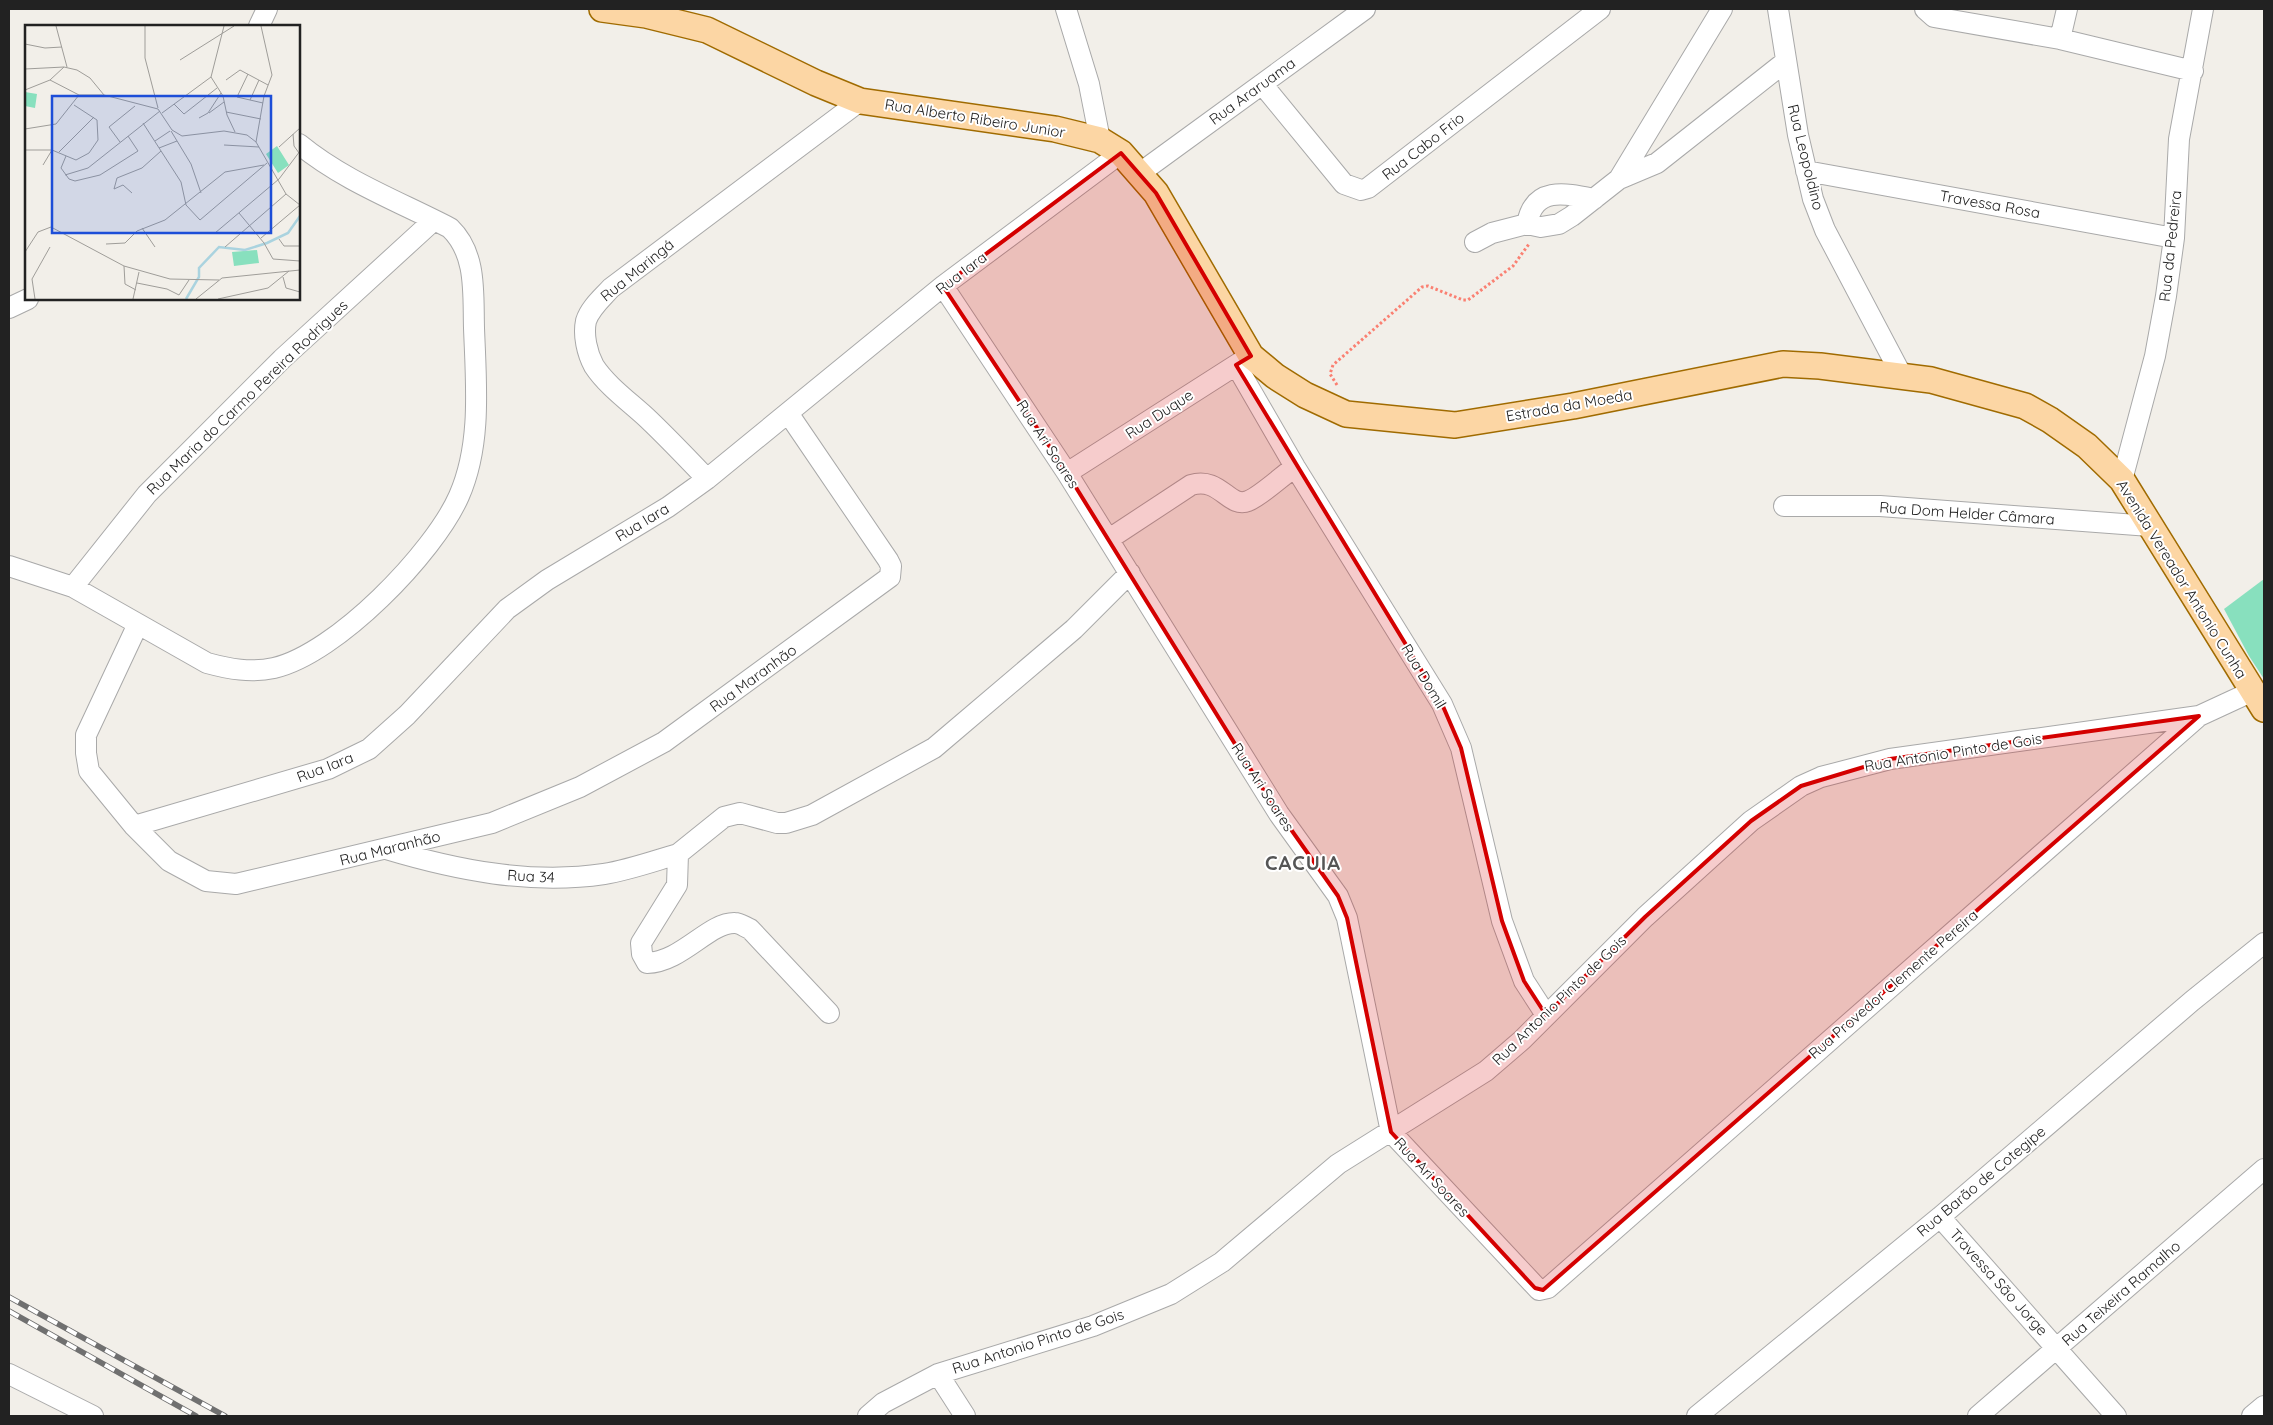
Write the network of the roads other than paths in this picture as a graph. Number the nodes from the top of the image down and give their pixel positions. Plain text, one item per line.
1 (267, 9) edge
2 (602, 9) edge
3 (1066, 9) edge
4 (1365, 9) edge
5 (1600, 9) edge
6 (1722, 9) edge
7 (1778, 9) edge
8 (1925, 9) edge
9 (2067, 9) edge
10 (2203, 9) edge
11 (259, 25) edge
12 (2060, 39) junction
13 (1785, 62) junction
14 (2193, 71) junction
15 (1262, 84) junction
16 (860, 101) junction
17 (1100, 140) junction
18 (300, 145) edge
19 (1121, 153) junction
20 (1806, 171) junction
21 (1140, 173) junction
22 (1619, 179) junction
23 (1594, 199) junction
24 (434, 220) junction
25 (1534, 225) junction
26 (2174, 238) junction
27 (1475, 242) dead end
28 (942, 286) junction
29 (26, 300) edge
30 (9, 308) edge
31 (1243, 361) junction
32 (1902, 376) junction
33 (788, 413) junction
34 (1296, 466) junction
35 (1067, 472) junction
36 (707, 479) junction
37 (2122, 480) junction
38 (1784, 506) dead end
39 (2150, 526) junction
40 (1109, 539) junction
41 (9, 566) edge
42 (1130, 573) junction
43 (73, 587) junction
44 (138, 624) junction
45 (2258, 700) edge
46 (2199, 716) junction
47 (134, 826) junction
48 (384, 848) junction
49 (678, 854) junction
50 (2264, 943) edge
51 (829, 1013) dead end
52 (1546, 1015) junction
53 (1391, 1132) junction
54 (2264, 1169) edge
55 (1940, 1217) junction
56 (1543, 1290) joint
57 (2058, 1348) junction
58 (9, 1374) edge
59 (938, 1374) junction
60 (2264, 1406) edge
61 (93, 1416) edge
62 (868, 1416) edge
63 (965, 1416) edge
64 (1697, 1416) edge
65 (1978, 1416) edge
66 (2116, 1416) edge
67 (2252, 1416) edge

1 - 11 street
2 - 16 main road, Rua Alberto Ribeiro Junior
3 - 17 street
4 - 15 street, Rua Araruama
5 - 15 street, Rua Cabo Frio
6 - 22 street
7 - 13 street, Rua Leopoldino
8 - 12 street
9 - 12 street
10 - 14 street, Rua da Pedreira
12 - 14 street
13 - 20 street, Rua Leopoldino
13 - 22 street
14 - 26 street, Rua da Pedreira
15 - 21 street, Rua Araruama
16 - 17 main road, Rua Alberto Ribeiro Junior
16 - 36 street, Rua Maringá
17 - 19 main road, Rua Alberto Ribeiro Junior
18 - 24 street
19 - 21 main road, Rua Alberto Ribeiro Junior
19 - 28 street, Rua Iara
20 - 26 street, Travessa Rosa
20 - 32 street, Rua Leopoldino
21 - 31 main road, Rua Alberto Ribeiro Junior
22 - 23 street
23 - 25 street
23 - 25 street
24 - 43 street, Rua Maria do Carmo Pereira Rodrigues
24 - 44 street
25 - 27 street
26 - 37 street, Rua da Pedreira
28 - 33 street, Rua Iara
28 - 35 street, Rua Ari Soares
29 - 30 street
31 - 32 main road, Estrada da Moeda
31 - 34 street, Rua Domil
31 - 35 street, Rua Duque
32 - 37 main road, Avenida Vereador Antonio Cunha
33 - 36 street, Rua Iara
33 - 48 street, Rua Maranhão
34 - 40 street
34 - 52 street, Rua Domil
35 - 40 street, Rua Ari Soares
36 - 47 street, Rua Iara
37 - 39 main road, Avenida Vereador Antonio Cunha
38 - 39 street, Rua Dom Helder Câmara
39 - 45 main road, Avenida Vereador Antonio Cunha
40 - 42 street, Rua Ari Soares
41 - 43 street
42 - 49 street
42 - 53 street, Rua Ari Soares
43 - 44 street
44 - 47 street, Rua Maranhão
45 - 46 street, Rua Provedor Clemente Pereira
46 - 52 street, Rua Antonio Pinto de Gois
46 - 56 street, Rua Provedor Clemente Pereira
47 - 48 street, Rua Maranhão
48 - 49 street, Rua 34
49 - 51 street
50 - 55 street, Rua Barão de Cotegipe
52 - 53 street, Rua Antonio Pinto de Gois
53 - 56 street, Rua Ari Soares
53 - 59 street, Rua Antonio Pinto de Gois
54 - 57 street, Rua Teixeira Ramalho
55 - 57 street, Travessa São Jorge
55 - 64 street, Rua Barão de Cotegipe
57 - 65 street, Rua Teixeira Ramalho
57 - 66 street, Travessa São Jorge
58 - 61 street
59 - 62 street, Rua Antonio Pinto de Gois
59 - 63 street
60 - 67 street

